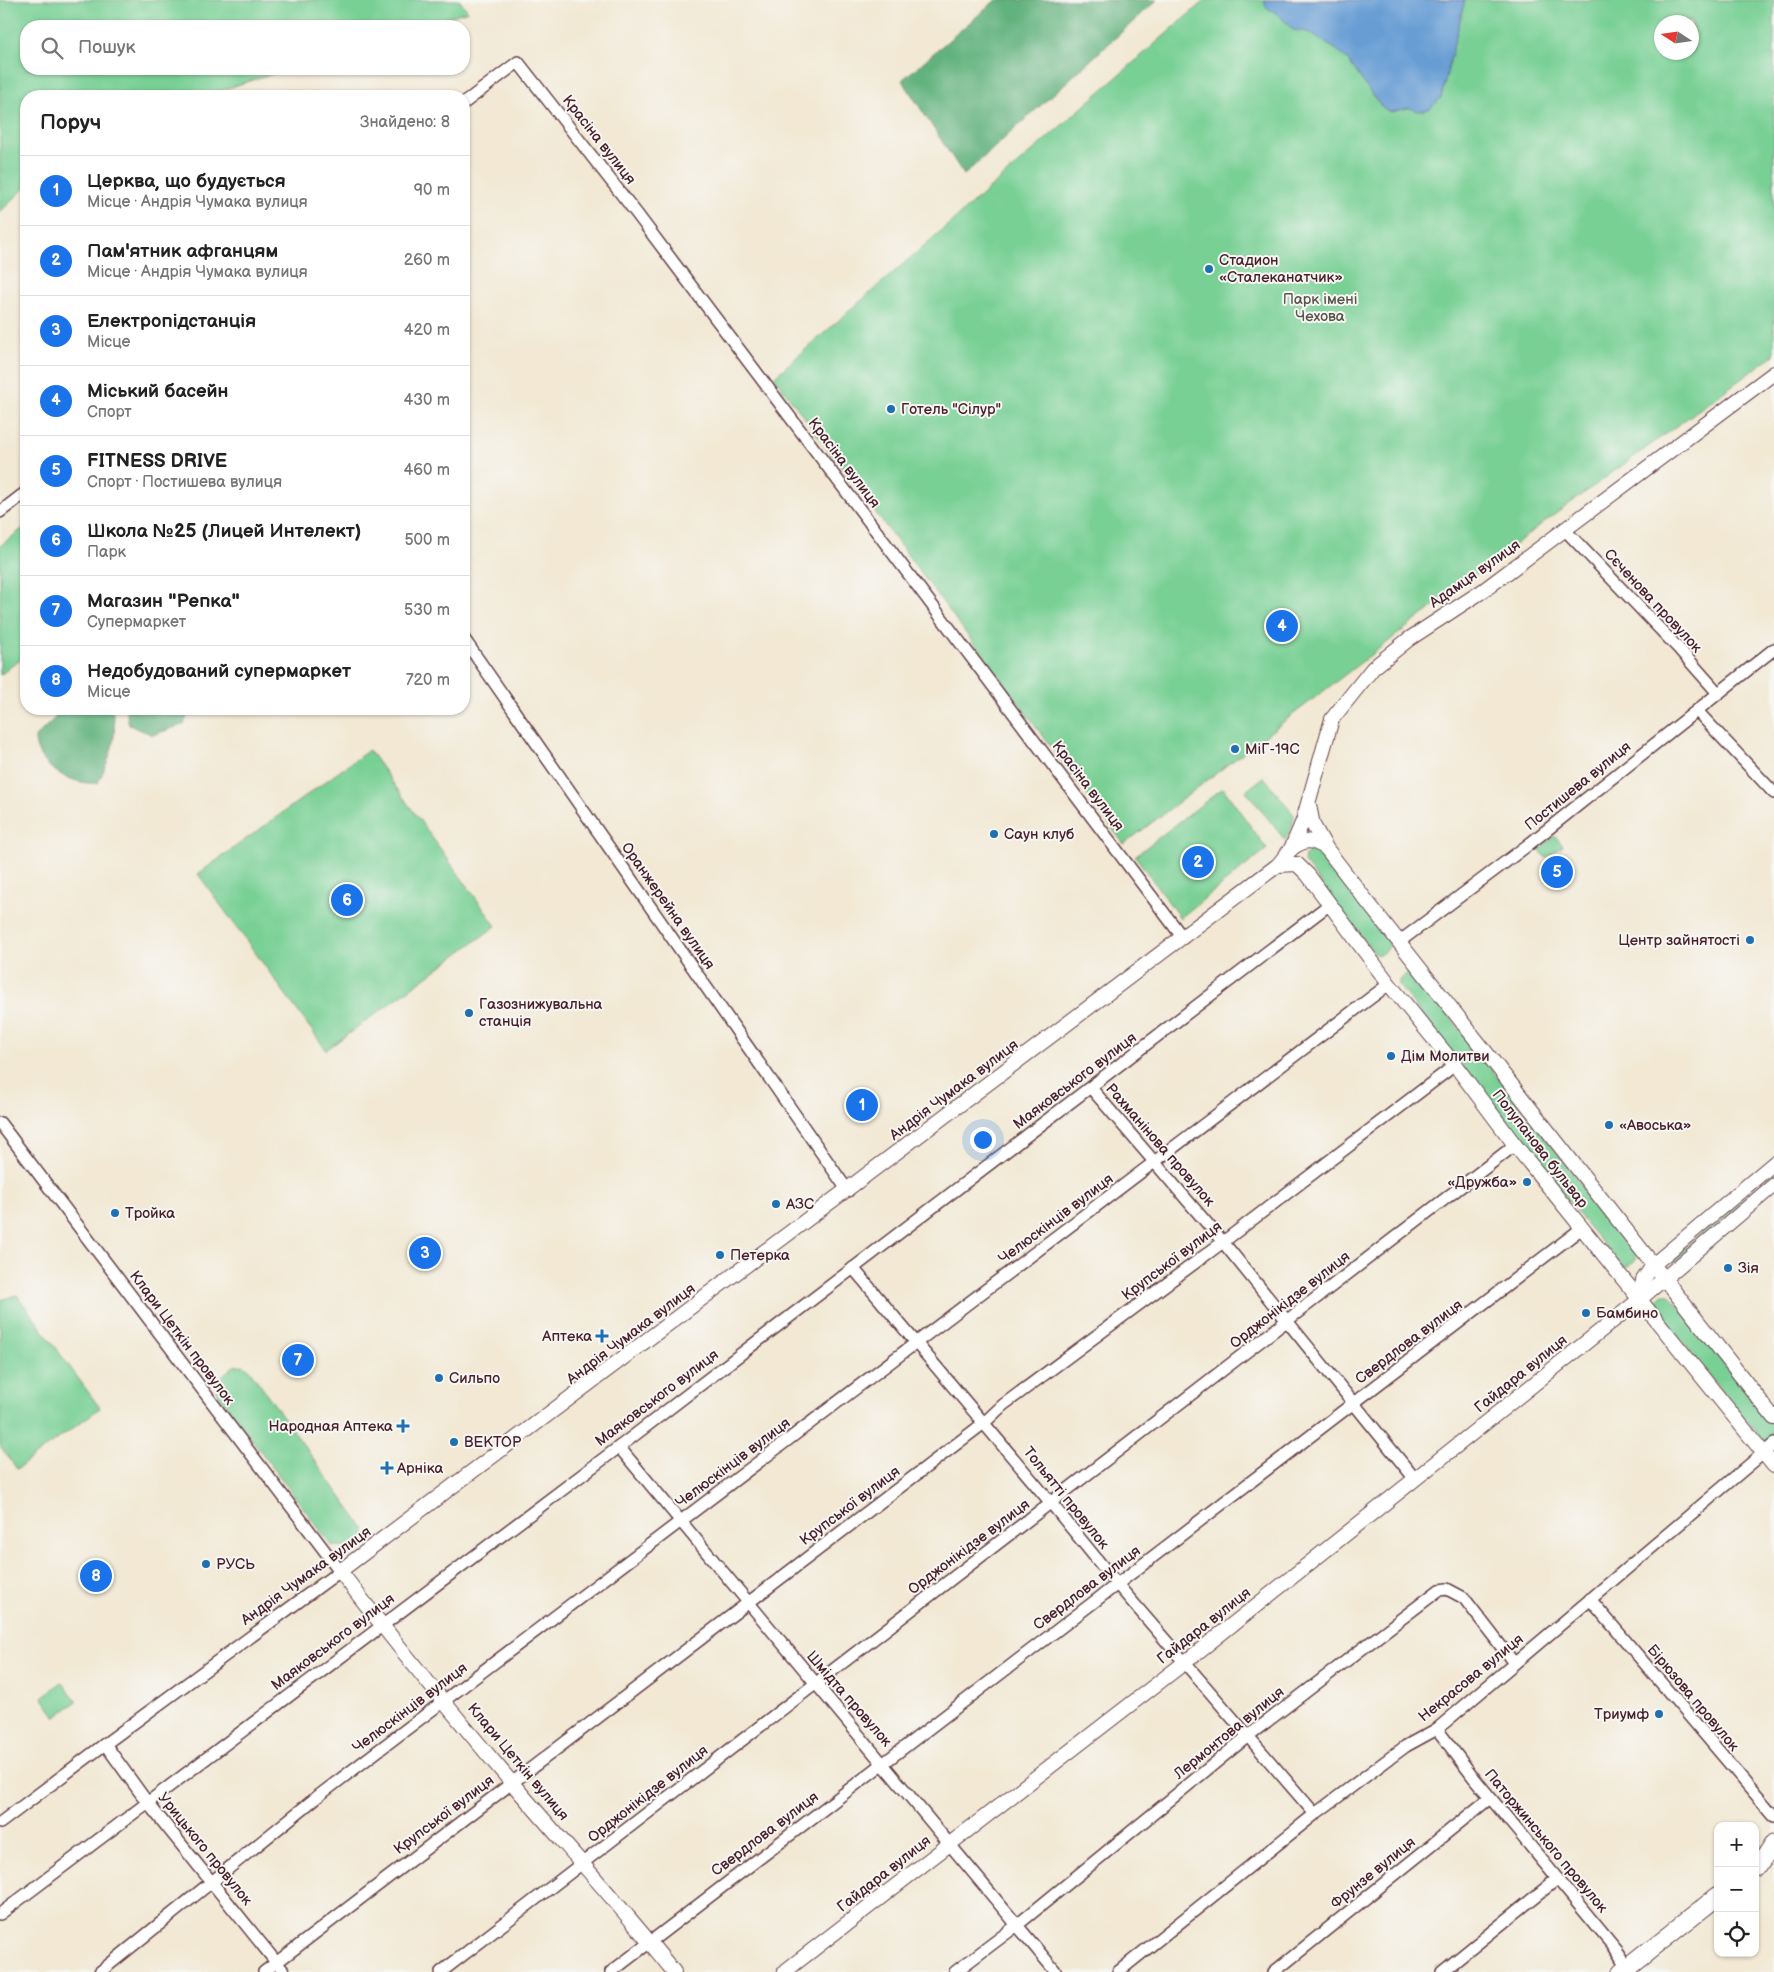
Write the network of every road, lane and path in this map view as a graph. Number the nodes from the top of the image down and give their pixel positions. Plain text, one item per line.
1 (470, 98) edge
2 (1774, 373) edge
3 (20, 497) edge
4 (0, 512) edge
5 (1565, 530) junction
6 (470, 649) edge
7 (1774, 649) edge
8 (1718, 693) junction
9 (1697, 711) junction
10 (1774, 793) edge
11 (1308, 800) junction
12 (1326, 848) junction
13 (1290, 849) junction
14 (1278, 865) junction
15 (1330, 904) junction
16 (1183, 938) junction
17 (1399, 942) junction
18 (1389, 984) junction
19 (1455, 1064) junction
20 (1091, 1088) junction
21 (0, 1123) edge
22 (1515, 1145) junction
23 (1156, 1162) junction
24 (1774, 1163) edge
25 (1774, 1186) edge
26 (848, 1190) junction
27 (1582, 1228) junction
28 (1223, 1242) junction
29 (1654, 1264) junction
30 (853, 1268) junction
31 (1665, 1277) junction
32 (1639, 1300) junction
33 (1288, 1321) junction
34 (917, 1343) junction
35 (1352, 1404) junction
36 (1774, 1418) edge
37 (984, 1423) junction
38 (619, 1447) junction
39 (1769, 1448) edge
40 (1774, 1466) edge
41 (1415, 1479) junction
42 (1051, 1502) junction
43 (681, 1521) junction
44 (340, 1571) junction
45 (1117, 1584) junction
46 (1590, 1599) junction
47 (747, 1603) junction
48 (381, 1624) junction
49 (1184, 1663) junction
50 (1514, 1663) junction
51 (815, 1684) junction
52 (444, 1701) junction
53 (1437, 1729) junction
54 (1248, 1736) junction
55 (105, 1744) junction
56 (883, 1762) junction
57 (512, 1783) junction
58 (1490, 1798) junction
59 (147, 1802) junction
60 (1315, 1814) junction
61 (1774, 1816) edge
62 (0, 1823) edge
63 (950, 1842) junction
64 (1774, 1843) edge
65 (583, 1863) junction
66 (1759, 1863) edge
67 (1557, 1879) junction
68 (211, 1880) junction
69 (1714, 1899) edge
70 (0, 1914) edge
71 (1016, 1926) junction
72 (649, 1941) junction
73 (276, 1962) junction
74 (1628, 1970) edge
75 (100, 1972) edge
76 (264, 1972) edge
77 (284, 1972) edge
78 (441, 1972) edge
79 (612, 1972) edge
80 (674, 1972) edge
81 (784, 1972) edge
82 (955, 1972) edge
83 (1056, 1972) edge
84 (1118, 1972) edge
85 (1274, 1972) edge
86 (1442, 1972) edge

1 - 16 street, Красіна вулиця
2 - 5 street, Адамця вулиця
3 - 4 street
5 - 8 street, Сєченова провулок
5 - 11 street, Адамця вулиця
6 - 26 street, Оранжерейна вулиця
7 - 8 street, Постишева вулиця
8 - 9 street, Постишева вулиця
9 - 10 street
9 - 17 street, Постишева вулиця
11 - 12 street, Полупанова бульвар
11 - 13 street, Адамця вулиця
12 - 13 street
12 - 17 street, Полупанова бульвар
13 - 14 street, Адамця вулиця
14 - 15 street, Полупанова бульвар
14 - 16 street, Андрія Чумака вулиця
15 - 18 street, Полупанова бульвар
15 - 20 street, Маяковського вулиця
16 - 26 street, Андрія Чумака вулиця
17 - 29 street, Полупанова бульвар
18 - 19 street, Полупанова бульвар
18 - 23 street, Челюскінців вулиця
19 - 22 street, Полупанова бульвар
19 - 28 street, Крупської вулиця
20 - 23 street, Рахманінова провулок
20 - 30 street, Маяковського вулиця
21 - 44 street, Клари Цеткін провулок
22 - 27 street, Полупанова бульвар
22 - 33 street, Орджонікідзе вулиця
23 - 28 street, Рахманінова провулок
23 - 34 street, Челюскінців вулиця
24 - 29 street
25 - 31 street, Гайдара вулиця
26 - 44 street, Андрія Чумака вулиця
27 - 32 street, Полупанова бульвар
27 - 35 street, Свердлова вулиця
28 - 33 street, Рахманінова провулок
28 - 37 street, Крупської вулиця
29 - 31 street, Полупанова бульвар
29 - 32 street
30 - 34 street, Тольятті провулок
30 - 38 street, Маяковського вулиця
31 - 32 street, Гайдара вулиця
31 - 36 street, Полупанова бульвар
32 - 39 street, Полупанова бульвар
32 - 41 street, Гайдара вулиця
33 - 35 street, Рахманінова провулок
33 - 42 street, Орджонікідзе вулиця
34 - 37 street, Тольятті провулок
34 - 43 street, Челюскінців вулиця
35 - 41 street, Рахманінова провулок
35 - 45 street, Свердлова вулиця
37 - 42 street, Тольятті провулок
37 - 47 street, Крупської вулиця
38 - 43 street, Шмідта провулок
38 - 48 street, Маяковського вулиця
39 - 40 street, Полупанова бульвар
39 - 46 street, Некрасова вулиця
41 - 49 street, Гайдара вулиця
42 - 45 street, Тольятті провулок
42 - 51 street, Орджонікідзе вулиця
43 - 47 street, Шмідта провулок
43 - 52 street, Челюскінців вулиця
44 - 48 street, Клари Цеткін вулиця
44 - 55 street, Андрія Чумака вулиця
45 - 49 street, Тольятті провулок
45 - 56 street, Свердлова вулиця
46 - 50 street, Некрасова вулиця
46 - 61 street, Бірюзова провулок
47 - 51 street, Шмідта провулок
47 - 57 street, Крупської вулиця
48 - 52 street, Клари Цеткін вулиця
48 - 59 street, Маяковського вулиця
49 - 54 street, Тольятті провулок
49 - 63 street, Гайдара вулиця
50 - 53 street, Некрасова вулиця
50 - 54 street, Лермонтова вулиця
51 - 56 street, Шмідта провулок
51 - 65 street, Орджонікідзе вулиця
52 - 57 street, Клари Цеткін вулиця
52 - 68 street, Челюскінців вулиця
53 - 58 street, Паторжинського провулок
53 - 60 street, Некрасова вулиця
54 - 60 street, Тольятті провулок
54 - 71 street, Лермонтова вулиця
55 - 59 street, Урицького провулок
55 - 62 street, Андрія Чумака вулиця
56 - 63 street, Шмідта провулок
56 - 72 street, Свердлова вулиця
57 - 65 street, Клари Цеткін вулиця
57 - 73 street, Крупської вулиця
58 - 67 street, Паторжинського провулок
58 - 85 street, Фрунзе вулиця
59 - 68 street, Урицького провулок
59 - 70 street, Маяковського вулиця
60 - 84 street, Некрасова вулиця
63 - 71 street, Шмідта провулок
63 - 81 street, Гайдара вулиця
64 - 66 main road
65 - 72 street, Клари Цеткін вулиця
65 - 78 street, Орджонікідзе вулиця
67 - 74 street, Паторжинського провулок
67 - 86 street
68 - 73 street, Урицького провулок
68 - 75 street, Челюскінців вулиця
69 - 74 main road
71 - 82 street, Лермонтова вулиця
71 - 83 street, Шмідта провулок
72 - 79 street, Свердлова вулиця
72 - 80 street, Клари Цеткін вулиця
73 - 76 street, Крупської вулиця
73 - 77 street, Урицького провулок

